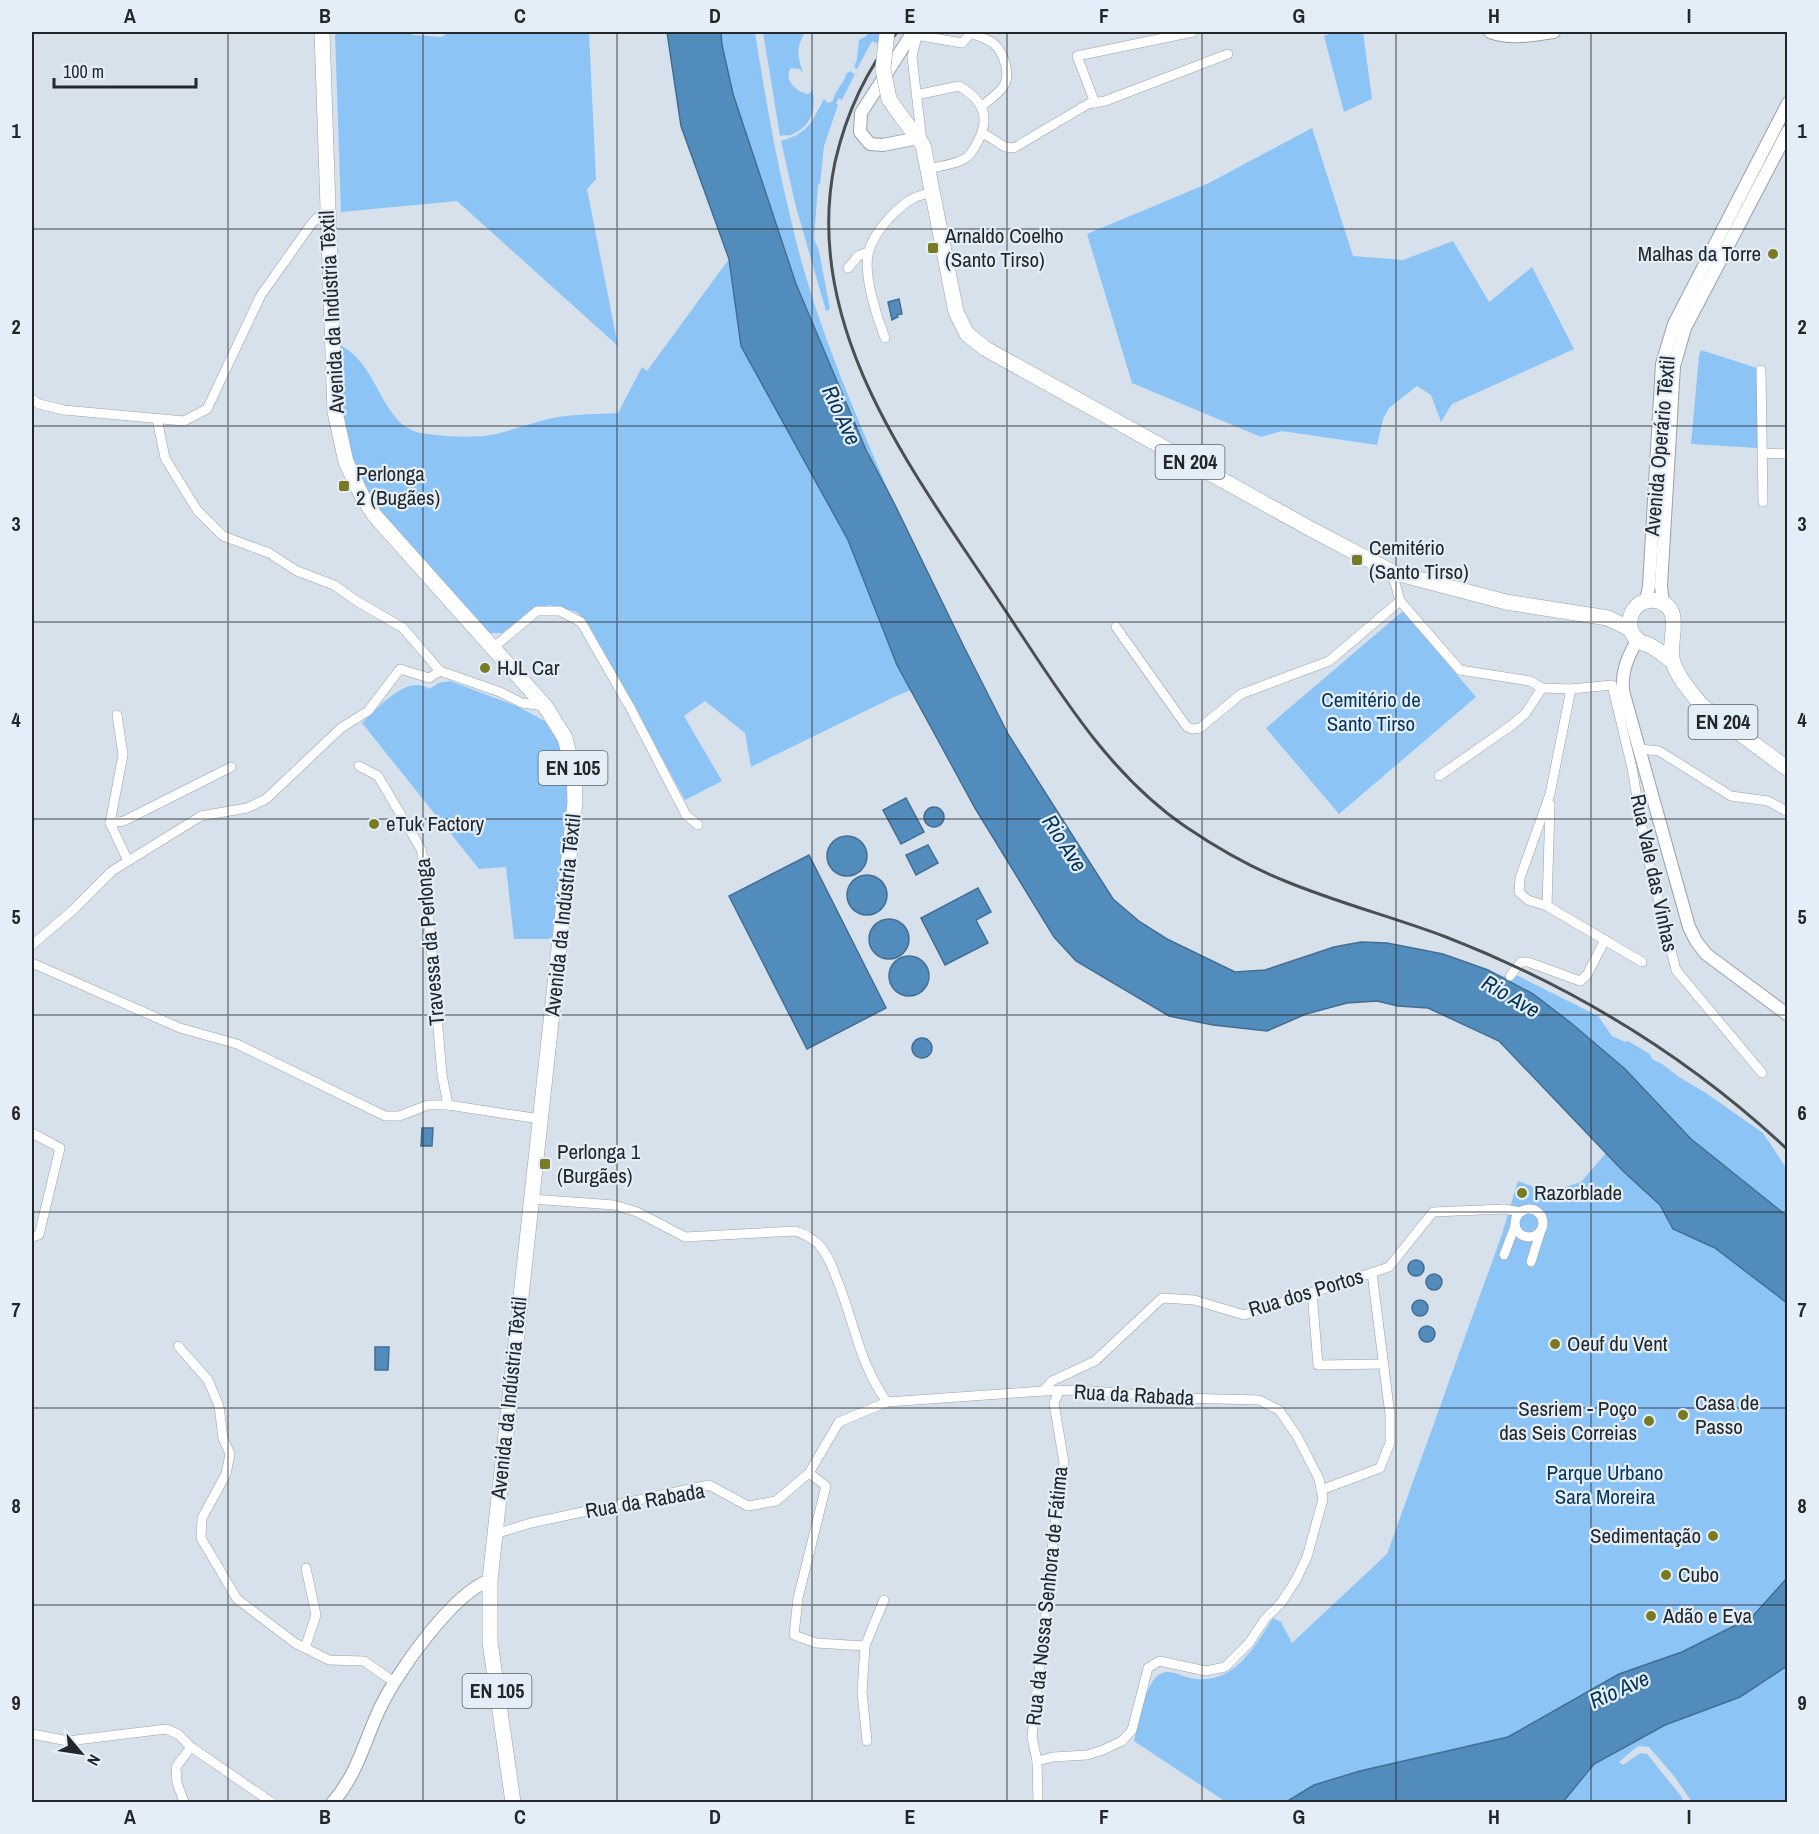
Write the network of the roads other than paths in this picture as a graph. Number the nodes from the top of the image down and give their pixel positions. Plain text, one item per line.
1 (322, 32) edge
2 (887, 32) edge
3 (1193, 32) edge
4 (1490, 32) edge
5 (1554, 32) edge
6 (916, 33) edge
7 (902, 47) junction
8 (1228, 54) dead end
9 (912, 57) junction
10 (916, 95) junction
11 (1095, 103) junction
12 (1788, 103) edge
13 (982, 106) junction
14 (918, 108) junction
15 (901, 116) junction
16 (1788, 131) edge
17 (983, 132) junction
18 (920, 142) junction
19 (891, 143) junction
20 (927, 169) junction
21 (932, 192) junction
22 (327, 209) junction
23 (868, 252) junction
24 (848, 268) dead end
25 (885, 338) dead end
26 (1761, 370) dead end
27 (32, 399) edge
28 (157, 419) junction
29 (1762, 453) junction
30 (1788, 454) edge
31 (1763, 501) dead end
32 (1392, 572) junction
33 (1400, 601) junction
34 (1646, 601) junction
35 (1663, 603) junction
36 (1632, 612) junction
37 (1608, 618) junction
38 (1116, 627) dead end
39 (1672, 634) junction
40 (1639, 638) junction
41 (494, 647) junction
42 (1672, 661) junction
43 (440, 671) junction
44 (1542, 688) junction
45 (1571, 688) junction
46 (544, 706) junction
47 (117, 715) dead end
48 (1640, 749) junction
49 (359, 766) dead end
50 (231, 767) dead end
51 (1788, 769) edge
52 (1439, 776) dead end
53 (1550, 794) junction
54 (1788, 812) edge
55 (110, 823) junction
56 (698, 825) dead end
57 (128, 861) junction
58 (1547, 906) junction
59 (1605, 940) junction
60 (32, 945) edge
61 (1642, 962) dead end
62 (32, 963) edge
63 (1510, 976) dead end
64 (1788, 1015) edge
65 (1762, 1073) dead end
66 (448, 1105) junction
67 (540, 1119) junction
68 (32, 1133) edge
69 (531, 1199) junction
70 (1517, 1219) junction
71 (1543, 1225) junction
72 (32, 1237) edge
73 (1504, 1255) dead end
74 (1531, 1262) dead end
75 (1372, 1273) junction
76 (1312, 1292) junction
77 (178, 1346) dead end
78 (1384, 1364) junction
79 (1043, 1390) junction
80 (1059, 1391) junction
81 (887, 1402) junction
82 (809, 1473) junction
83 (1321, 1490) junction
84 (495, 1534) junction
85 (306, 1568) dead end
86 (490, 1580) junction
87 (884, 1599) dead end
88 (865, 1646) junction
89 (305, 1648) junction
90 (394, 1682) junction
91 (32, 1734) edge
92 (867, 1741) dead end
93 (191, 1747) junction
94 (1036, 1761) junction
95 (184, 1803) edge
96 (271, 1803) edge
97 (333, 1803) edge
98 (513, 1803) edge
99 (1038, 1803) edge

1 - 22 main road, Avenida da Indústria Têxtil / EN 105
2 - 15 main road, EN 204, bridge
3 - 11 street
4 - 5 street
6 - 7 street
6 - 9 street
6 - 13 street
7 - 9 street
7 - 19 street
8 - 11 street
9 - 10 street
10 - 13 street
10 - 14 street
11 - 17 street
12 - 34 street, Avenida Operário Têxtil
13 - 17 street
14 - 15 street
14 - 18 street
15 - 18 main road, EN 204
15 - 19 street
16 - 35 street, Avenida Operário Têxtil
17 - 20 street
18 - 19 street
18 - 20 main road, EN 204
20 - 21 main road, EN 204
21 - 23 street
21 - 32 main road, EN 204
22 - 28 street
22 - 41 main road, Avenida da Indústria Têxtil / EN 105
23 - 24 street
23 - 25 street
26 - 29 street
27 - 28 street
28 - 43 street
29 - 30 street
29 - 31 street
32 - 33 street
32 - 37 main road, EN 204
33 - 38 street
33 - 44 street
34 - 35 main road
34 - 36 main road, EN 204
35 - 39 main road
36 - 37 main road, EN 204
36 - 40 main road
37 - 40 main road, EN 204
39 - 40 main road
39 - 42 main road
40 - 42 main road, EN 204
40 - 48 street
41 - 46 main road, Avenida da Indústria Têxtil / EN 105
41 - 56 street
42 - 51 main road, EN 204
43 - 46 street
43 - 57 street
44 - 45 street
44 - 52 street
45 - 53 street
45 - 65 street, Rua Vale das Vinhas
46 - 67 main road, Avenida da Indústria Têxtil / EN 105
47 - 55 street
48 - 54 street
48 - 64 street
49 - 66 street, Travessa da Perlonga
50 - 55 street
53 - 58 street
53 - 58 street
55 - 57 street
57 - 60 street
58 - 59 street
59 - 61 street
59 - 63 street
62 - 66 street
66 - 67 street
67 - 69 main road, Avenida da Indústria Têxtil / EN 105
68 - 72 street
69 - 81 street
69 - 84 main road, Avenida da Indústria Têxtil / EN 105
70 - 71 street
70 - 71 street
70 - 73 street
70 - 75 street, Rua dos Portos
71 - 74 street
75 - 76 street, Rua dos Portos
75 - 78 street
76 - 78 street
76 - 79 street, Rua dos Portos
77 - 89 street
78 - 83 street
79 - 80 street, Rua da Rabada
79 - 81 street, Rua da Rabada
80 - 83 street, Rua da Rabada
80 - 94 street, Rua da Nossa Senhora de Fátima
81 - 82 street, Rua da Rabada
82 - 84 street, Rua da Rabada
82 - 88 street
83 - 94 street, Rua da Rabada
84 - 86 main road, Avenida da Indústria Têxtil / EN 105
85 - 89 street
86 - 90 street
86 - 98 main road, Avenida da Indústria Têxtil / EN 105
87 - 88 street
88 - 92 street
89 - 90 street
90 - 97 street
91 - 93 street
93 - 95 street
93 - 96 street
94 - 99 street, Rua da Nossa Senhora de Fátima

